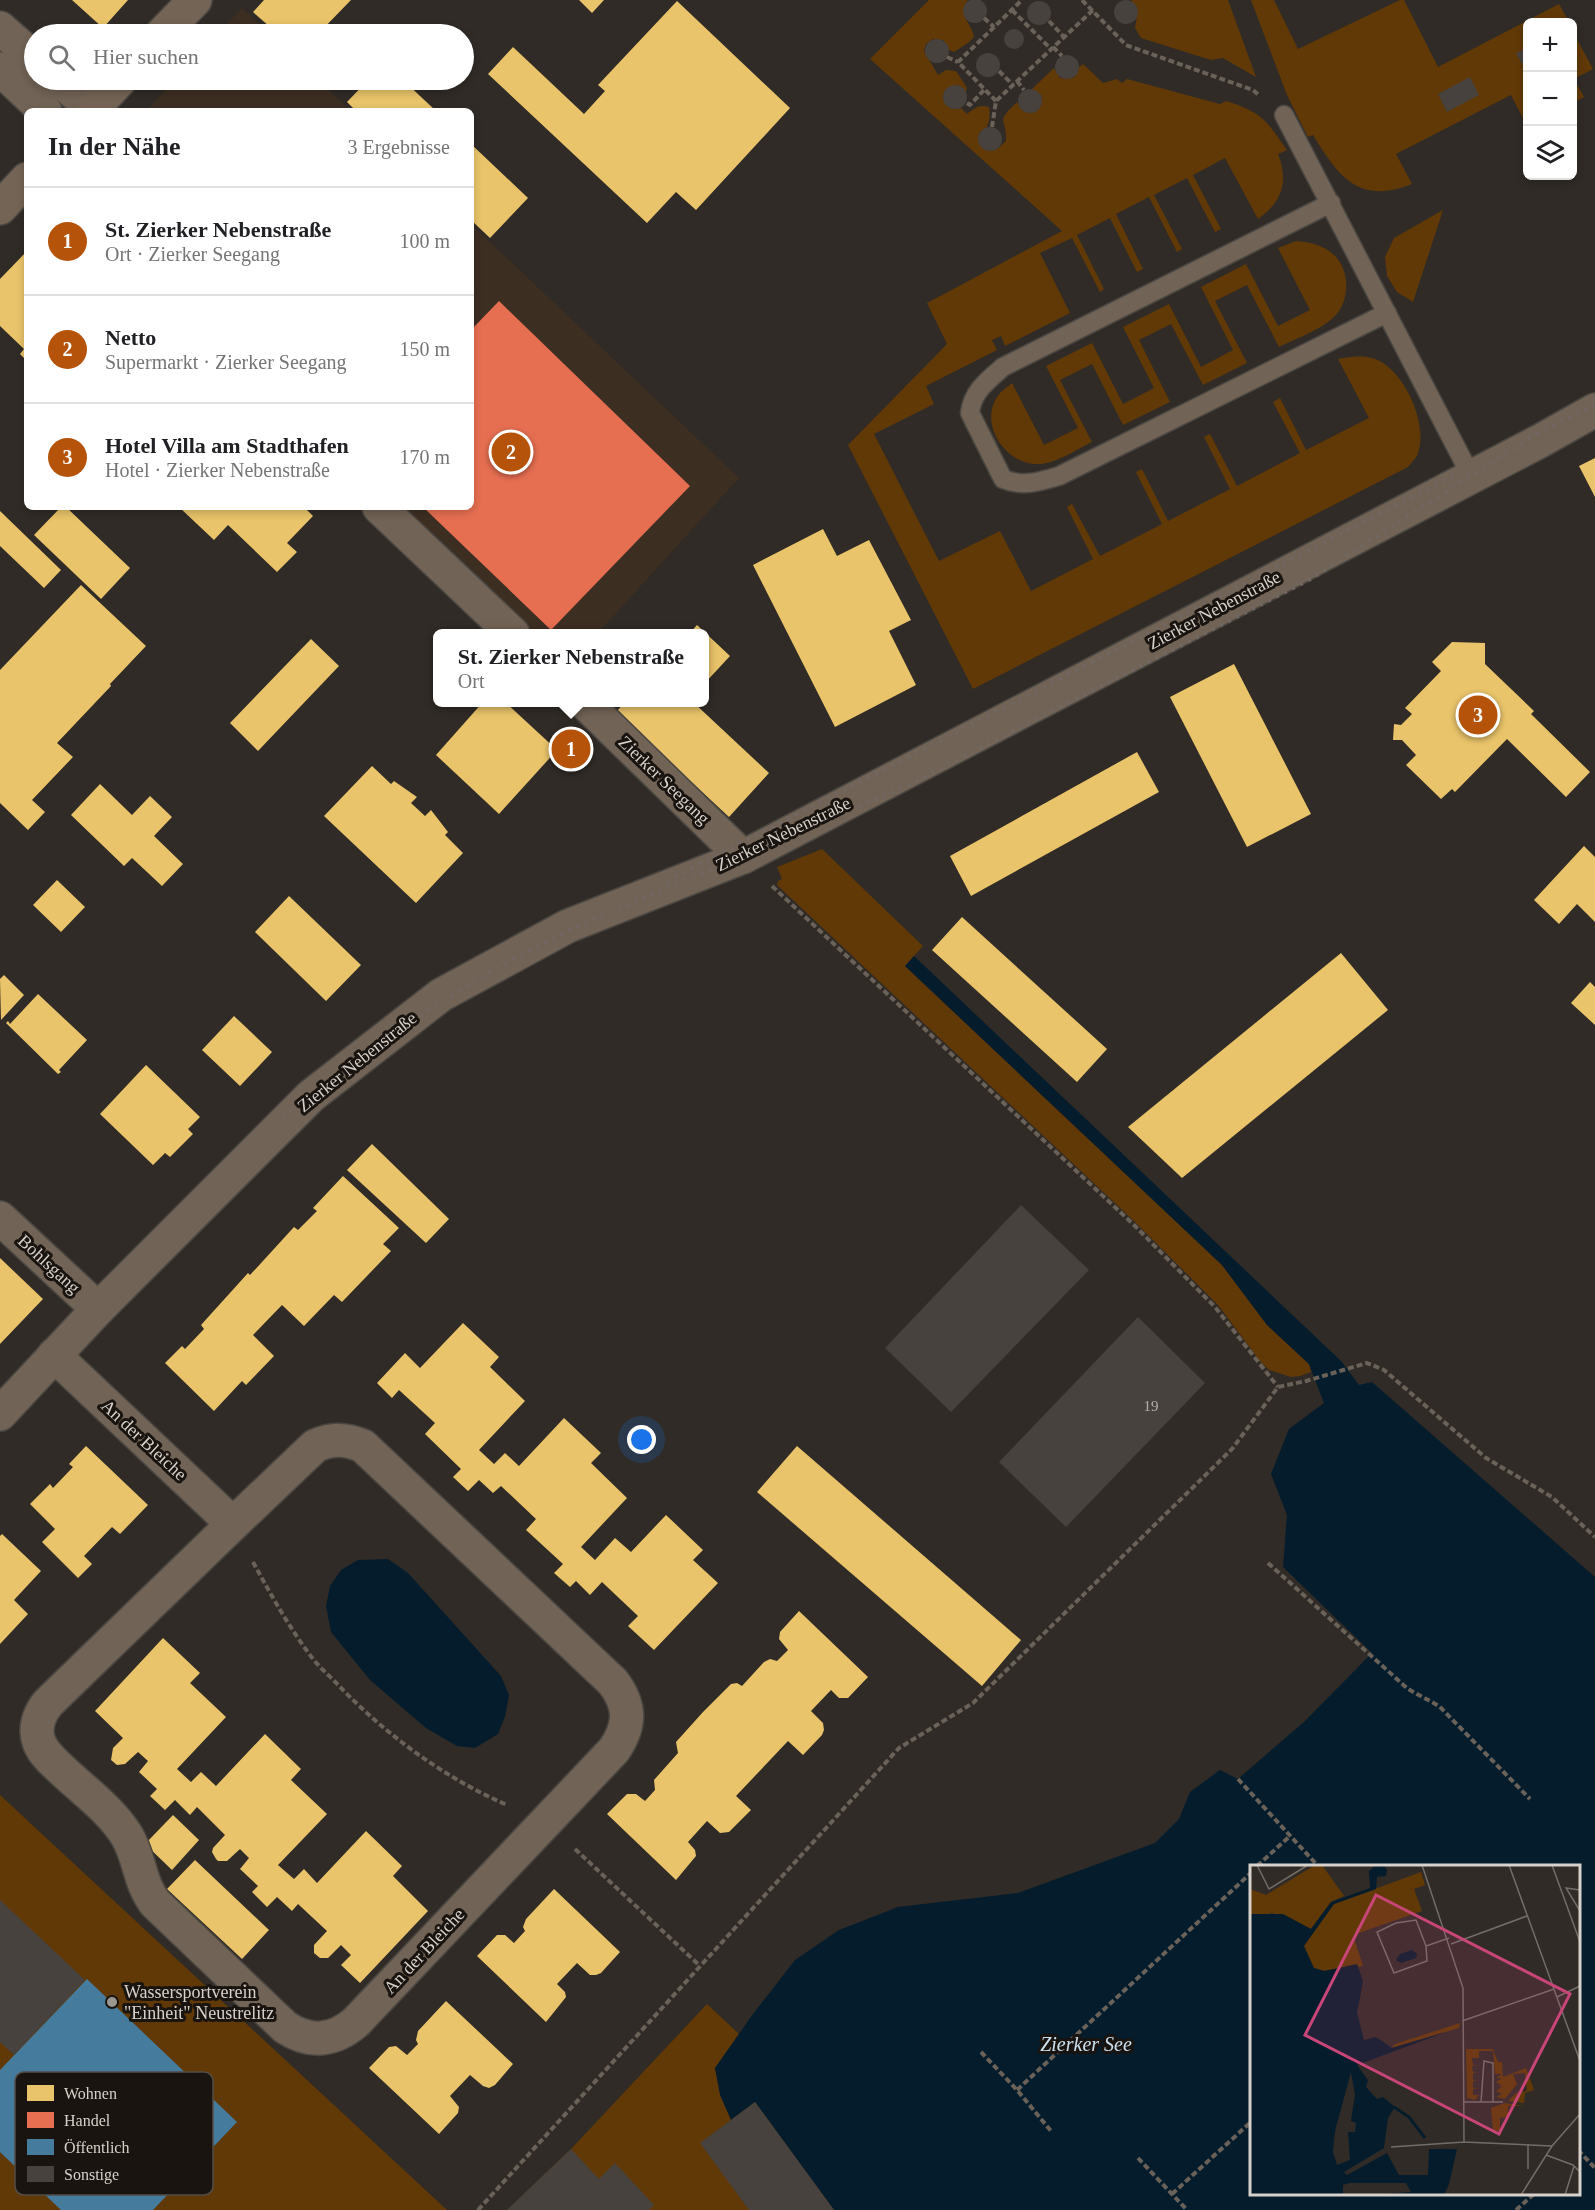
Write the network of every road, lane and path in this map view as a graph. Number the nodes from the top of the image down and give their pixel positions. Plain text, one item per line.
1 (195, 0) edge
2 (1022, 0) edge
3 (1082, 0) edge
4 (1012, 10) junction
5 (1093, 10) junction
6 (984, 18) dead end
7 (1049, 21) dead end
8 (172, 24) edge
9 (994, 27) junction
10 (0, 28) edge
11 (1064, 37) junction
12 (1052, 48) junction
13 (24, 49) edge
14 (1062, 56) dead end
15 (947, 57) dead end
16 (958, 62) junction
17 (0, 69) edge
18 (999, 71) dead end
19 (1015, 83) junction
20 (70, 90) edge
21 (111, 90) edge
22 (984, 90) junction
23 (1024, 90) dead end
24 (996, 101) junction
25 (967, 103) dead end
26 (42, 108) edge
27 (90, 108) edge
28 (94, 108) edge
29 (1284, 115) joint
30 (992, 127) dead end
31 (24, 182) edge
32 (1331, 204) junction
33 (0, 208) edge
34 (1387, 313) junction
35 (1595, 410) edge
36 (1471, 476) junction
37 (382, 510) edge
38 (509, 629) edge
39 (589, 707) edge
40 (743, 857) junction
41 (0, 1218) edge
42 (98, 1309) junction
43 (54, 1355) junction
44 (1278, 1387) junction
45 (0, 1414) edge
46 (233, 1524) junction
47 (1595, 1537) edge
48 (1268, 1563) dead end
49 (1238, 1779) dead end
50 (1530, 1799) dead end
51 (546, 1822) junction
52 (1290, 1836) junction
53 (1258, 1865) edge
54 (1317, 1865) edge
55 (1250, 1873) edge
56 (699, 1965) junction
57 (981, 2052) dead end
58 (1017, 2091) junction
59 (1250, 2122) edge
60 (1051, 2131) dead end
61 (1580, 2153) edge
62 (1138, 2158) dead end
63 (1595, 2168) edge
64 (1172, 2194) junction
65 (1532, 2195) edge
66 (478, 2210) edge
67 (1187, 2210) edge
68 (1516, 2210) edge

1 - 8 main road
2 - 4 path
3 - 5 path
4 - 9 path
4 - 12 path
5 - 11 path
5 - 29 path
6 - 9 path
7 - 11 path
9 - 16 path
10 - 13 street
11 - 12 path
12 - 14 path
12 - 19 path
15 - 16 path
16 - 22 path
17 - 26 street
18 - 19 path
19 - 23 path
19 - 24 path
20 - 27 street
21 - 28 main road
22 - 24 path
22 - 25 path
24 - 30 path
29 - 32 lane
31 - 33 main road
32 - 34 lane
32 - 34 lane
34 - 36 lane
35 - 36 street, Zierker Nebenstraße
36 - 40 street, Zierker Nebenstraße
37 - 38 street
39 - 40 street, Zierker Seegang
40 - 42 street, Zierker Nebenstraße
40 - 44 path
41 - 42 street, Bohlsgang
42 - 43 street, Zierker Nebenstraße
43 - 45 street, Zierker Nebenstraße
43 - 46 street, An der Bleiche
44 - 47 path
44 - 56 path
46 - 51 path
46 - 51 street, An der Bleiche
46 - 51 street, An der Bleiche
48 - 50 path
49 - 52 path
51 - 56 path
52 - 53 path
52 - 54 path
55 - 58 path
56 - 66 path
57 - 58 path
58 - 60 path
59 - 64 path
61 - 63 path
62 - 64 path
64 - 67 path
65 - 68 path

